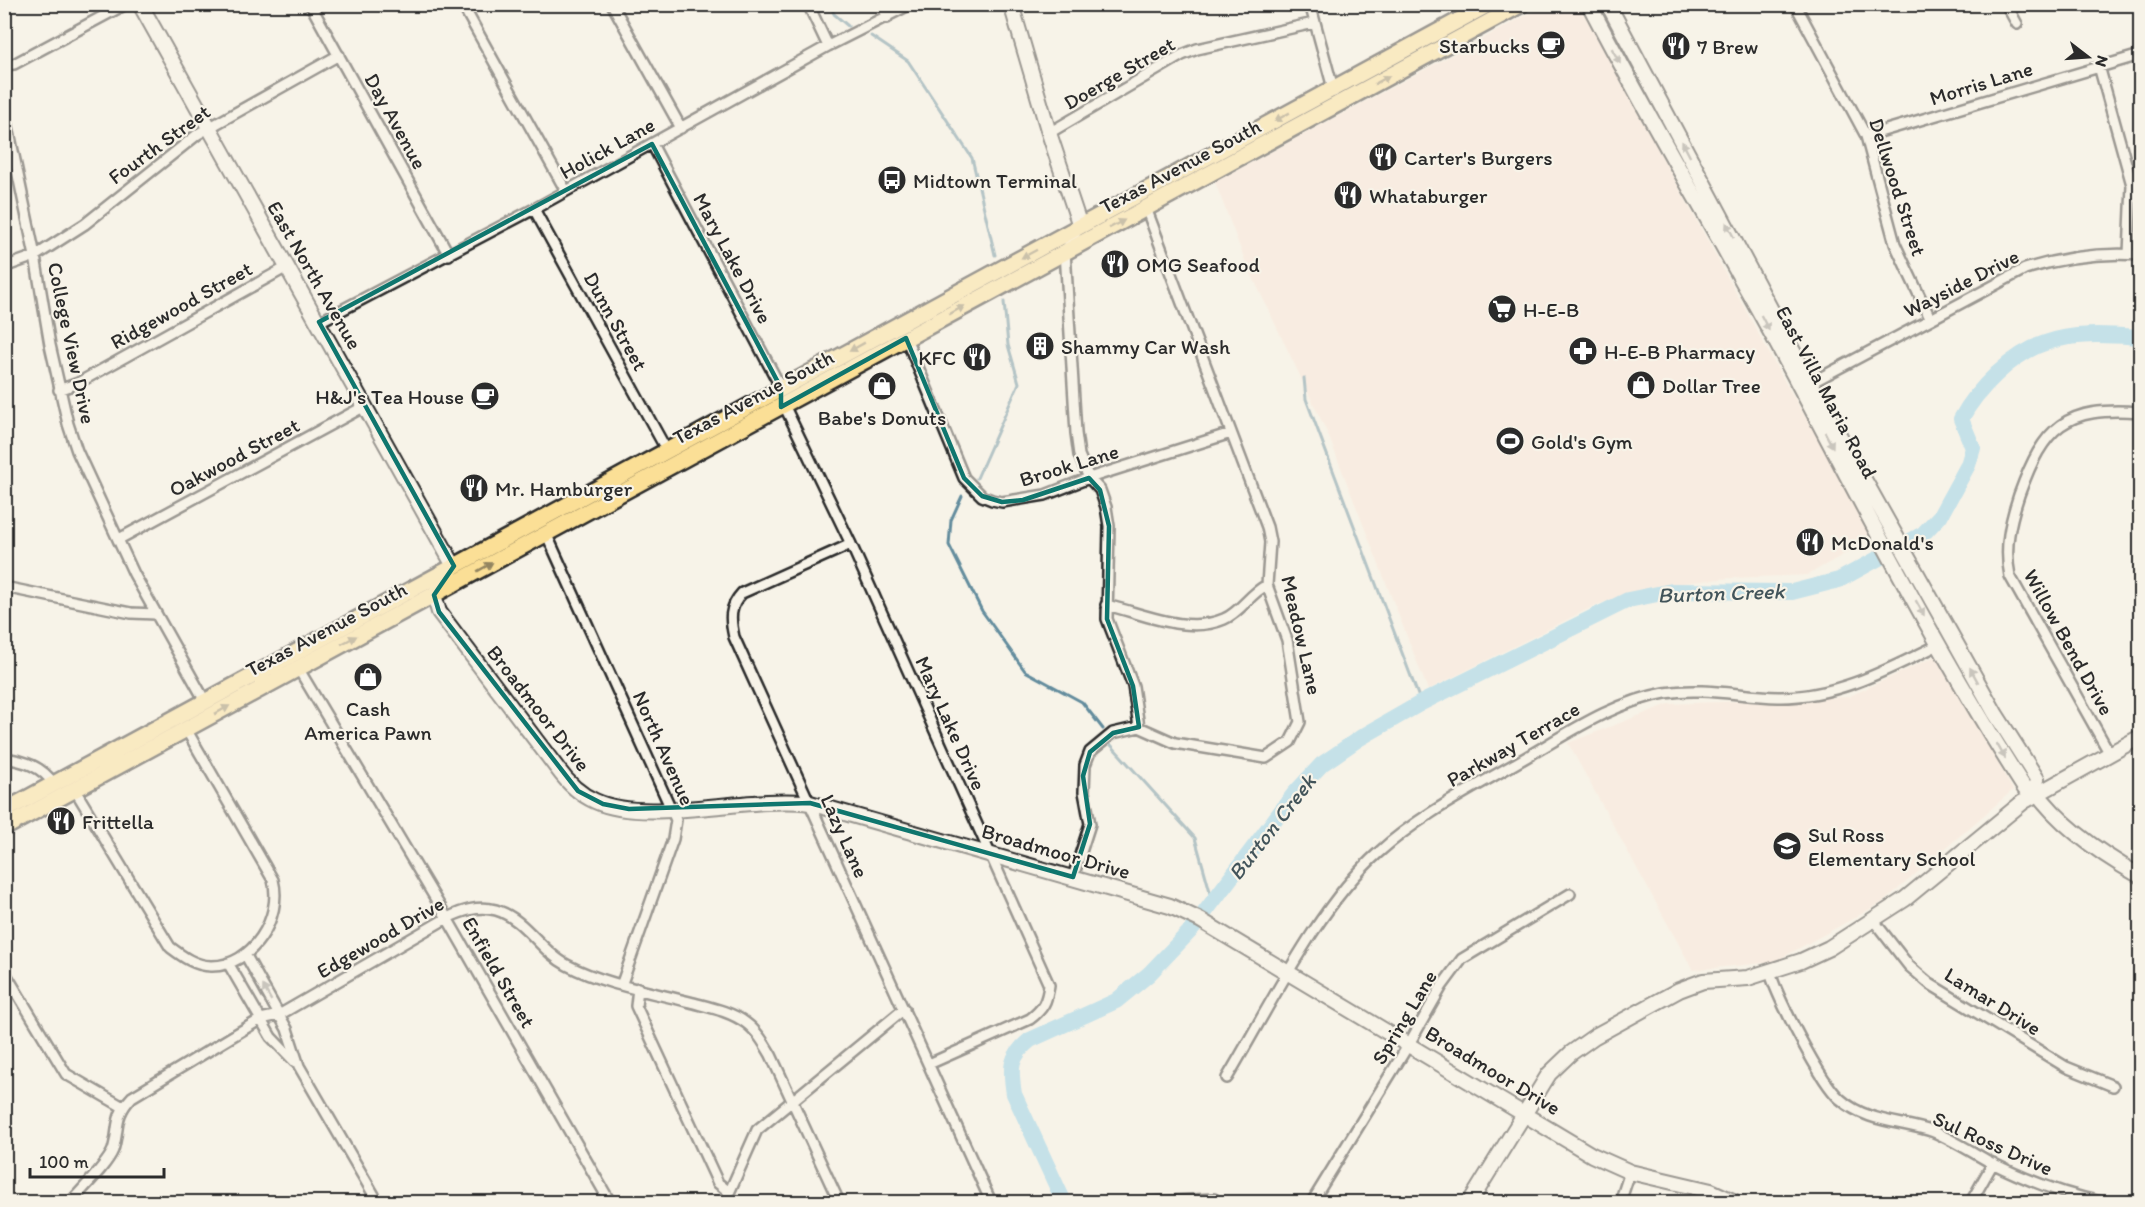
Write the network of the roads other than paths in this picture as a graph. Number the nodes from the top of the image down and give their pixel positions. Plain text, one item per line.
1 (126, 4) edge
2 (140, 4) edge
3 (310, 4) edge
4 (462, 4) edge
5 (612, 4) edge
6 (807, 4) edge
7 (883, 4) edge
8 (911, 4) edge
9 (1011, 4) edge
10 (1310, 4) edge
11 (1489, 4) edge
12 (1522, 4) edge
13 (1588, 4) edge
14 (1608, 4) edge
15 (1795, 4) edge
16 (2006, 4) edge
17 (887, 18) junction
18 (1314, 23) junction
19 (2017, 24) dead end
20 (828, 46) junction
21 (339, 55) junction
22 (2140, 55) edge
23 (4, 65) edge
24 (2099, 66) junction
25 (1334, 89) junction
26 (1338, 105) junction
27 (4, 108) edge
28 (208, 128) junction
29 (681, 128) junction
30 (1049, 133) junction
31 (1866, 136) junction
32 (652, 144) junction
33 (566, 191) junction
34 (1146, 208) junction
35 (534, 209) junction
36 (1080, 226) junction
37 (1065, 251) junction
38 (2129, 254) junction
39 (449, 255) junction
40 (2140, 255) edge
41 (35, 256) junction
42 (4, 267) edge
43 (286, 267) junction
44 (1930, 318) junction
45 (319, 322) junction
46 (906, 339) junction
47 (1806, 386) junction
48 (781, 388) junction
49 (59, 390) junction
50 (784, 405) junction
51 (365, 406) junction
52 (2140, 412) edge
53 (1231, 433) junction
54 (667, 451) junction
55 (692, 454) junction
56 (1089, 478) junction
57 (546, 533) junction
58 (119, 539) junction
59 (851, 544) junction
60 (454, 566) junction
61 (1268, 585) junction
62 (4, 587) edge
63 (434, 595) junction
64 (1106, 605) junction
65 (156, 614) junction
66 (1940, 644) junction
67 (298, 668) junction
68 (205, 701) junction
69 (1139, 727) junction
70 (186, 729) junction
71 (151, 731) junction
72 (2140, 737) edge
73 (2110, 754) junction
74 (4, 758) edge
75 (54, 784) junction
76 (75, 790) junction
77 (2037, 791) junction
78 (810, 803) junction
79 (673, 809) junction
80 (4, 811) edge
81 (4, 828) edge
82 (991, 854) junction
83 (2140, 876) edge
84 (1073, 877) junction
85 (1570, 894) dead end
86 (447, 918) junction
87 (1874, 921) junction
88 (259, 941) junction
89 (242, 957) junction
90 (228, 963) junction
91 (4, 971) edge
92 (256, 972) junction
93 (1770, 972) junction
94 (1289, 973) junction
95 (622, 983) junction
96 (638, 988) junction
97 (904, 1009) junction
98 (279, 1015) junction
99 (261, 1019) junction
100 (1409, 1044) junction
101 (929, 1064) junction
102 (298, 1066) junction
103 (1227, 1078) dead end
104 (2113, 1086) dead end
105 (792, 1101) junction
106 (123, 1107) junction
107 (1523, 1113) junction
108 (1993, 1163) junction
109 (1630, 1172) junction
110 (729, 1192) junction
111 (71, 1203) edge
112 (378, 1203) edge
113 (610, 1203) edge
114 (725, 1203) edge
115 (838, 1203) edge
116 (991, 1203) edge
117 (1150, 1203) edge
118 (1214, 1203) edge
119 (1312, 1203) edge
120 (1470, 1203) edge
121 (1620, 1203) edge
122 (1735, 1203) edge
123 (1971, 1203) edge
124 (2102, 1203) edge

1 - 23 street
2 - 28 street, East North Avenue
3 - 21 street, Day Avenue
4 - 33 street
5 - 29 street
6 - 20 street
7 - 17 street
8 - 17 street, Holick Lane
9 - 30 street
10 - 18 street
11 - 25 main road, Texas Avenue South
26 -> 12 main road, Texas Avenue South
13 -> 47 street, East Villa Maria Road
47 -> 14 street, East Villa Maria Road
15 - 31 street, Dellwood Street
16 - 19 street
17 - 20 street, Holick Lane
18 - 25 street
18 - 30 street, Doerge Street
20 - 29 street, Holick Lane
21 - 28 street, Fourth Street
21 - 39 street, Day Avenue
22 - 24 street, Morris Lane
24 - 31 street, Morris Lane
24 - 38 street
25 - 26 street
25 -> 36 main road, Texas Avenue South
26 - 34 main road, Texas Avenue South
27 - 41 street, College View Drive
28 - 41 street, Fourth Street
28 - 43 street, East North Avenue
29 - 32 street, Holick Lane
30 - 36 street
31 - 44 street, Dellwood Street
32 - 33 street, Holick Lane
32 - 48 street, Mary Lake Drive
33 - 35 street, Holick Lane
37 -> 34 main road, Texas Avenue South
34 - 53 street, Meadow Lane
35 - 39 street, Holick Lane
35 - 54 street, Dunn Street
36 - 37 street
36 -> 48 main road, Texas Avenue South
46 -> 37 main road, Texas Avenue South
37 - 56 street
38 - 40 street, Wayside Drive
38 - 44 street, Wayside Drive
39 - 45 street, Holick Lane
41 - 42 street, Fourth Street
41 - 49 street, College View Drive
43 - 45 street, East North Avenue
43 - 49 street, Ridgewood Street
44 - 47 street, Wayside Drive
45 - 51 street, East North Avenue
46 - 50 main road, Texas Avenue South
46 - 56 street, Brook Lane
47 -> 66 street, East Villa Maria Road
77 -> 47 street, East Villa Maria Road
48 - 54 main road, Texas Avenue South
48 - 55 main road
49 - 58 street, College View Drive
50 - 55 main road, Texas Avenue South
50 - 59 street, Mary Lake Drive
51 - 58 street, Oakwood Street
51 - 60 street, East North Avenue
52 - 73 street, Willow Bend Drive
53 - 56 street, Brook Lane
53 - 61 street, Meadow Lane
54 - 60 main road, Texas Avenue South
55 - 57 main road, Texas Avenue South
56 - 64 street
63 -> 57 main road, Texas Avenue South
57 - 79 street, North Avenue
58 - 65 street, College View Drive
59 - 78 street, Lazy Lane
59 - 82 street, Mary Lake Drive
60 - 63 street
60 - 68 main road, Texas Avenue South
61 - 64 street
61 - 69 street, Meadow Lane
62 - 65 street
67 -> 63 main road, Texas Avenue South
63 - 79 street, Broadmoor Drive
64 - 69 street
65 - 68 street, College View Drive
66 -> 77 street, East Villa Maria Road
66 - 94 street, Parkway Terrace
70 -> 67 main road, Texas Avenue South
67 - 86 street, Enfield Street
68 - 71 main road, Texas Avenue South
69 - 84 street
70 - 76 main road, Texas Avenue South
70 - 88 street
71 - 75 main road, Texas Avenue South
71 - 76 main road
72 - 73 street
73 - 77 street
74 - 75 street
75 - 80 main road, Texas Avenue South
76 - 81 main road, Texas Avenue South
76 - 90 street
77 - 83 street, East Villa Maria Road
77 - 87 street
78 - 79 street, Broadmoor Drive
78 - 82 street, Broadmoor Drive
78 - 97 street, Lazy Lane
79 - 95 street, North Avenue
82 - 84 street, Broadmoor Drive
82 - 101 street, Mary Lake Drive
84 - 94 street, Broadmoor Drive
85 - 100 street, Spring Lane
86 - 95 street, Edgewood Drive
86 - 98 street, Edgewood Drive
86 - 113 street, Enfield Street
87 - 93 street
87 - 104 street, Lamar Drive
88 - 89 street
88 - 92 street
89 - 90 street
89 - 92 street
90 - 99 street
91 - 106 street
98 -> 92 street
93 - 107 street
93 - 108 street, Sul Ross Drive
94 - 100 street, Broadmoor Drive
94 - 103 street, Parkway Terrace
95 - 96 street, Edgewood Drive
96 - 105 street, Edgewood Drive
96 - 110 street
97 - 101 street, Lazy Lane
97 - 105 street
98 - 99 street, Edgewood Drive
98 - 102 street
99 - 102 street
99 - 106 street, Edgewood Drive
100 - 107 street, Broadmoor Drive
100 - 119 street, Spring Lane
101 - 116 street, Lazy Lane
102 - 112 street
105 - 110 street
105 - 115 street, Edgewood Drive
106 - 111 street
107 - 109 street, Broadmoor Drive
107 - 120 street
108 - 123 street
108 - 124 street, Sul Ross Drive
109 - 121 street
109 - 122 street, Broadmoor Drive
110 - 114 street
117 - 118 street

